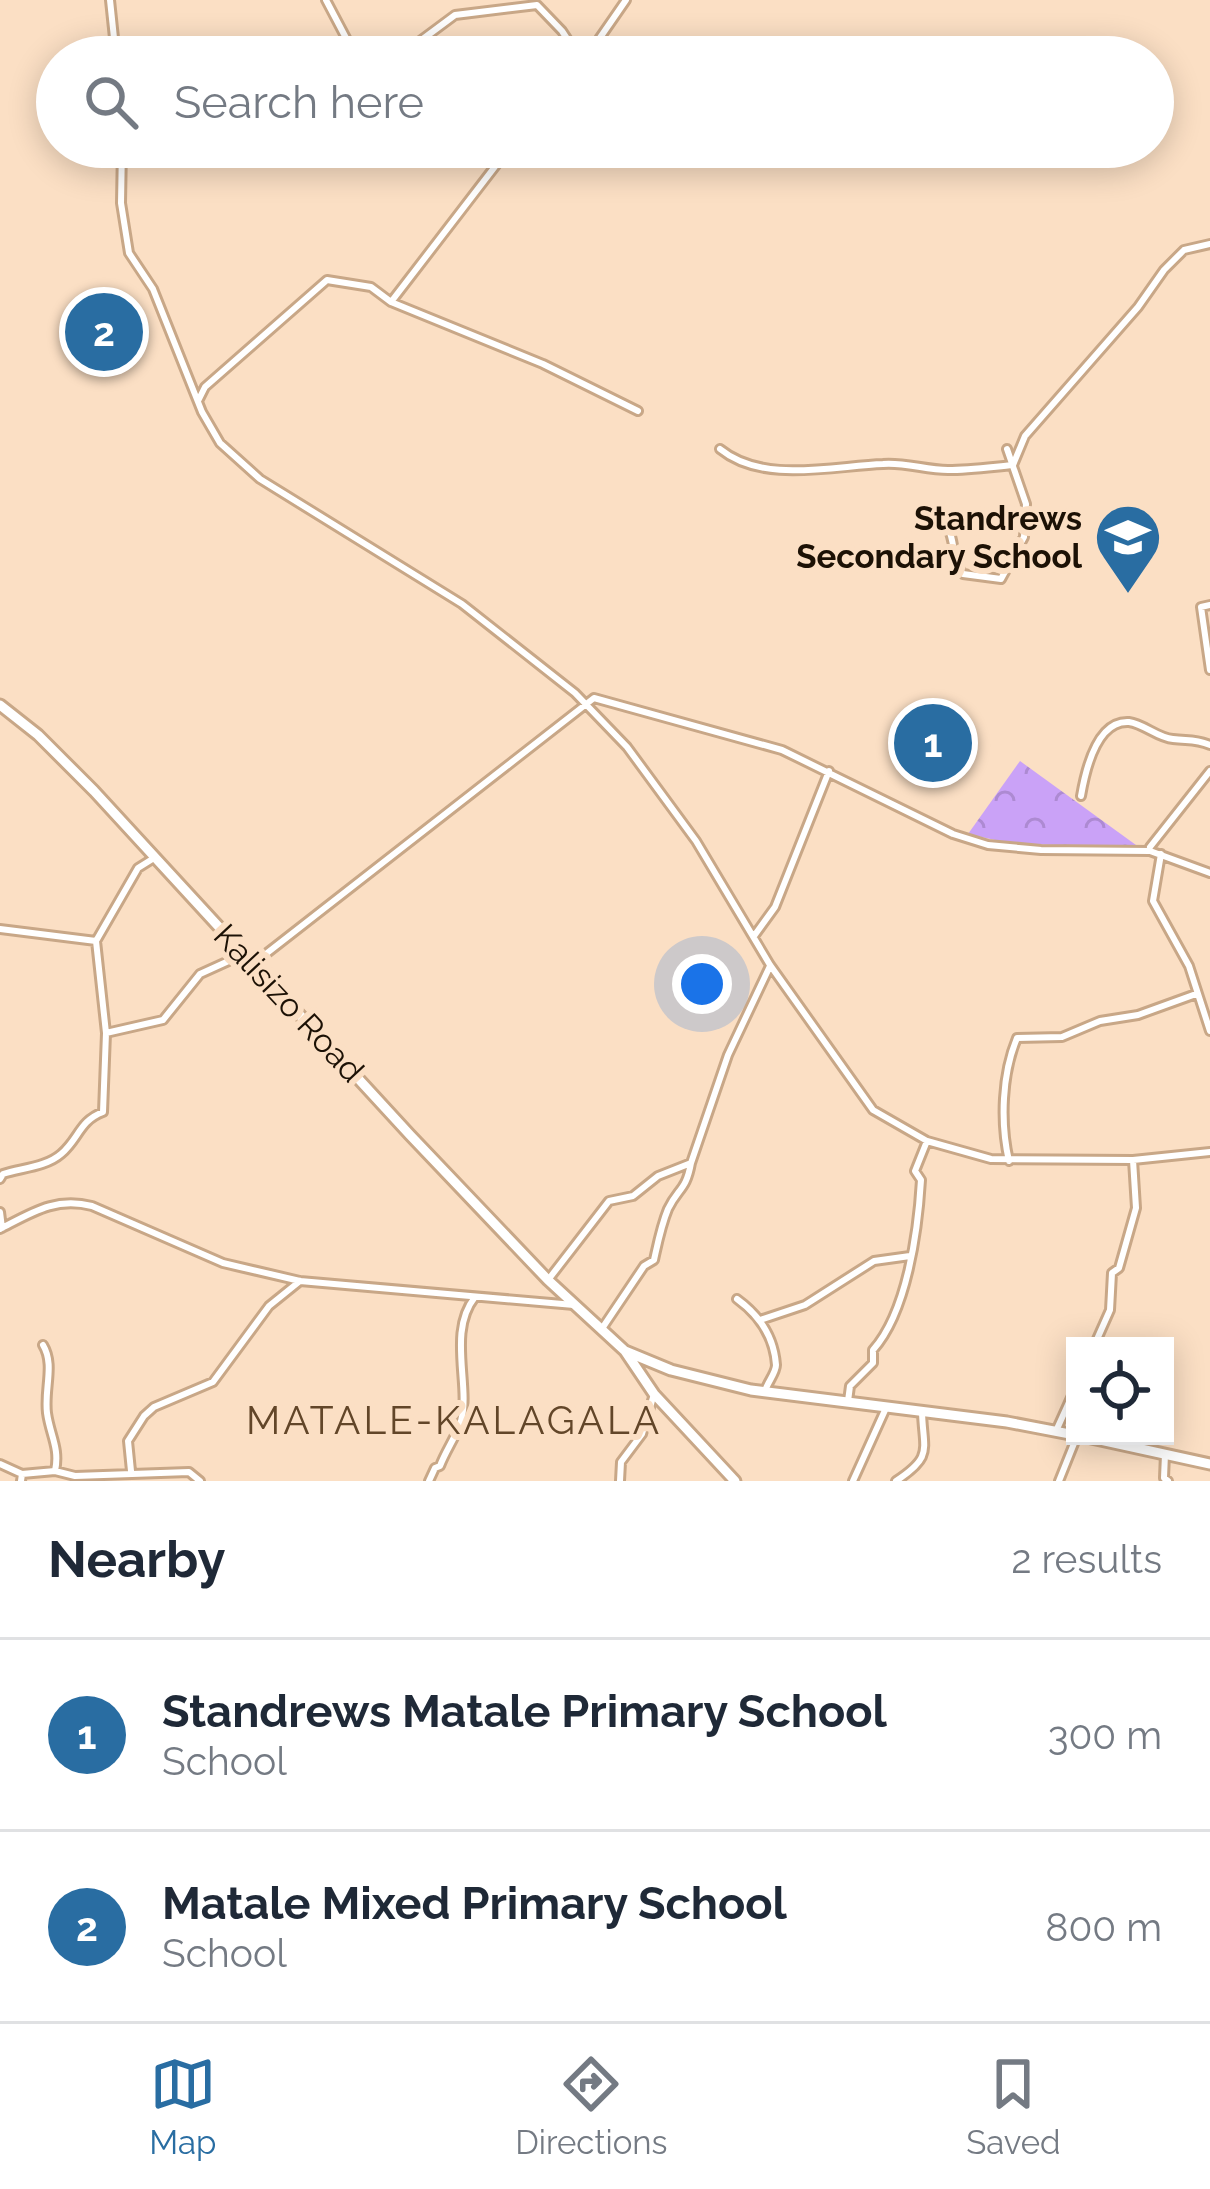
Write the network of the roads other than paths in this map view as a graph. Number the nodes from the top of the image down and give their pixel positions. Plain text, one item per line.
1 (110, 0) edge
2 (326, 0) edge
3 (626, 0) edge
4 (114, 36) edge
5 (345, 36) edge
6 (427, 36) edge
7 (565, 36) edge
8 (601, 36) edge
9 (122, 168) edge
10 (494, 168) edge
11 (1210, 244) edge
12 (391, 302) junction
13 (198, 400) junction
14 (638, 412) dead end
15 (1007, 448) dead end
16 (720, 449) dead end
17 (1013, 465) junction
18 (948, 528) dead end
19 (1210, 605) edge
20 (1210, 670) edge
21 (586, 704) junction
22 (0, 705) edge
23 (1210, 745) edge
24 (830, 771) junction
25 (1210, 771) edge
26 (1081, 796) dead end
27 (1150, 847) dead end
28 (1161, 854) junction
29 (157, 857) junction
30 (1210, 873) edge
31 (0, 929) edge
32 (754, 936) junction
33 (96, 941) junction
34 (244, 954) junction
35 (253, 964) junction
36 (770, 964) junction
37 (1196, 994) junction
38 (1210, 1031) edge
39 (106, 1033) junction
40 (927, 1141) junction
41 (1210, 1152) edge
42 (1009, 1160) junction
43 (1133, 1160) junction
44 (691, 1163) junction
45 (0, 1179) edge
46 (0, 1212) edge
47 (1, 1228) edge
48 (910, 1256) junction
49 (548, 1280) junction
50 (300, 1281) junction
51 (475, 1297) junction
52 (737, 1299) dead end
53 (574, 1305) junction
54 (760, 1320) junction
55 (601, 1330) junction
56 (1098, 1337) edge
57 (43, 1346) dead end
58 (625, 1351) junction
59 (765, 1391) junction
60 (654, 1394) junction
61 (847, 1402) junction
62 (886, 1408) junction
63 (1066, 1409) edge
64 (922, 1412) junction
65 (1056, 1431) junction
66 (1066, 1433) edge
67 (1074, 1445) edge
68 (1122, 1445) edge
69 (1166, 1454) junction
70 (0, 1464) edge
71 (1210, 1464) edge
72 (131, 1471) junction
73 (55, 1472) junction
74 (21, 1478) edge
75 (200, 1481) edge
76 (429, 1481) edge
77 (620, 1481) edge
78 (735, 1481) edge
79 (853, 1481) edge
80 (896, 1481) edge
81 (1059, 1481) edge
82 (1168, 1481) edge

1 - 4 street
2 - 5 street
3 - 8 street
6 - 7 street
9 - 13 street
10 - 12 street
11 - 17 street
12 - 13 street
12 - 14 street
13 - 21 street
15 - 17 street
16 - 17 street
17 - 18 street
19 - 20 street
21 - 24 street
21 - 32 street
21 - 35 street
22 - 29 street, Kalisizo Road
23 - 26 street
24 - 28 street
24 - 32 street
25 - 27 street
28 - 30 street
28 - 37 street
29 - 33 street
29 - 34 street, Kalisizo Road
31 - 33 street
32 - 36 street
33 - 39 street
34 - 35 street, Kalisizo Road
34 - 39 street
35 - 49 street, Kalisizo Road
36 - 40 street
36 - 44 street
37 - 38 street
37 - 42 street
39 - 45 street
40 - 42 street
40 - 48 street
41 - 43 street
42 - 43 street
43 - 56 street
44 - 49 street
44 - 55 street
46 - 47 street
47 - 50 street
48 - 54 street
48 - 61 street
49 - 53 street, Kalisizo Road
50 - 51 street
50 - 72 street
51 - 53 street
51 - 76 street
52 - 54 street
53 - 55 street, Kalisizo Road
54 - 59 street
55 - 58 street, Kalisizo Road
57 - 73 street
58 - 59 street
58 - 60 street
59 - 61 street
60 - 77 street
60 - 78 street
61 - 62 street
62 - 64 street
62 - 79 street
63 - 65 street
64 - 65 street
64 - 80 street
65 - 66 street
67 - 81 street
68 - 69 street
69 - 71 street
69 - 82 street
70 - 74 street
72 - 73 street
72 - 75 street
73 - 74 street

